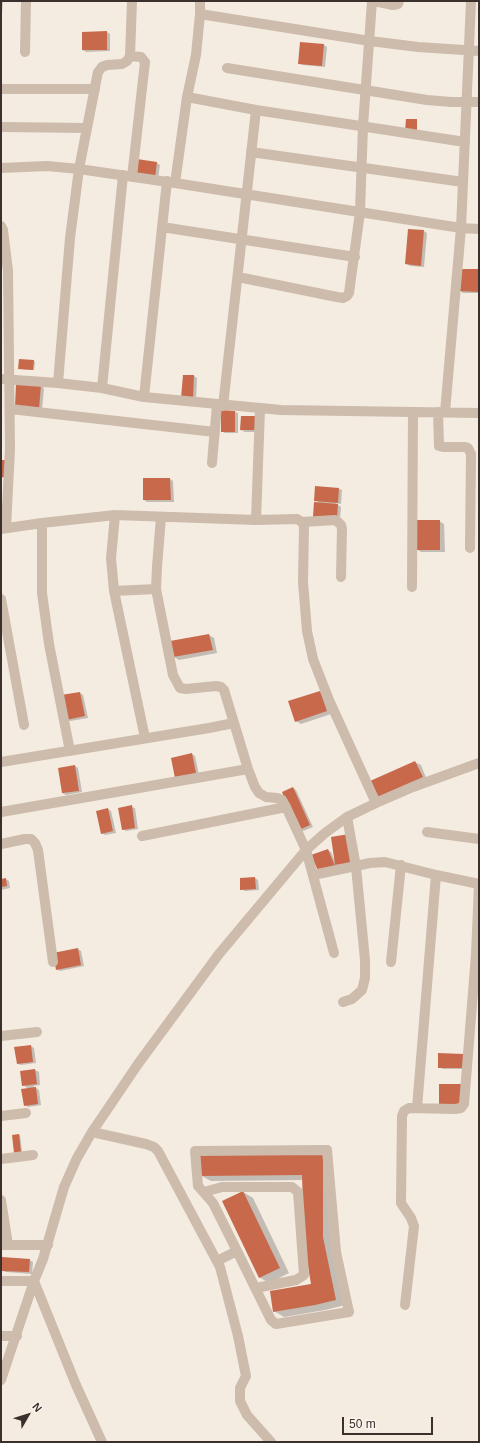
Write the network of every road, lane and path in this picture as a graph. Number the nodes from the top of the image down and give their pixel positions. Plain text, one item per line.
1 (26, 1) edge
2 (132, 1) edge
3 (200, 1) edge
4 (373, 1) edge
5 (399, 1) edge
6 (474, 7) edge
7 (200, 14) junction
8 (370, 41) junction
9 (474, 51) edge
10 (25, 52) dead end
11 (130, 56) junction
12 (227, 68) dead end
13 (1, 89) edge
14 (95, 89) junction
15 (366, 91) junction
16 (187, 97) junction
17 (466, 102) junction
18 (479, 102) edge
19 (256, 110) junction
20 (363, 126) junction
21 (1, 127) edge
22 (87, 128) junction
23 (465, 142) junction
24 (251, 152) junction
25 (1, 168) edge
26 (362, 168) junction
27 (79, 169) junction
28 (127, 176) junction
29 (171, 182) junction
30 (463, 182) junction
31 (246, 194) junction
32 (360, 212) junction
33 (1, 226) edge
34 (162, 227) junction
35 (461, 228) junction
36 (479, 229) edge
37 (242, 239) junction
38 (355, 257) junction
39 (238, 277) junction
40 (5, 379) edge
41 (58, 383) junction
42 (102, 388) junction
43 (144, 397) junction
44 (220, 406) junction
45 (10, 409) junction
46 (260, 409) junction
47 (413, 412) junction
48 (442, 412) junction
49 (479, 413) edge
50 (215, 432) junction
51 (5, 449) edge
52 (212, 463) dead end
53 (5, 493) edge
54 (115, 516) junction
55 (161, 517) junction
56 (256, 520) junction
57 (302, 522) junction
58 (42, 523) junction
59 (3, 529) edge
60 (470, 548) dead end
61 (340, 577) dead end
62 (412, 587) dead end
63 (156, 589) junction
64 (114, 591) junction
65 (1, 599) edge
66 (234, 723) junction
67 (24, 725) dead end
68 (145, 738) junction
69 (70, 751) junction
70 (1, 762) edge
71 (479, 764) edge
72 (248, 769) junction
73 (376, 803) junction
74 (286, 807) junction
75 (1, 812) edge
76 (347, 818) junction
77 (427, 832) dead end
78 (142, 836) dead end
79 (479, 839) edge
80 (1, 844) edge
81 (306, 850) junction
82 (400, 865) junction
83 (356, 867) junction
84 (313, 875) junction
85 (436, 875) junction
86 (479, 884) edge
87 (334, 953) dead end
88 (52, 962) dead end
89 (391, 962) dead end
90 (343, 1002) dead end
91 (37, 1032) dead end
92 (1, 1036) edge
93 (417, 1108) junction
94 (26, 1113) dead end
95 (1, 1116) edge
96 (92, 1132) junction
97 (33, 1155) dead end
98 (1, 1159) edge
99 (204, 1192) junction
100 (1, 1200) edge
101 (5, 1245) edge
102 (48, 1245) junction
103 (238, 1251) junction
104 (217, 1261) junction
105 (1, 1281) edge
106 (34, 1281) junction
107 (256, 1288) junction
108 (405, 1305) dead end
109 (1, 1336) edge
110 (17, 1336) junction
111 (1, 1380) edge
112 (102, 1442) edge
113 (271, 1442) edge

1 - 10 street
2 - 11 street
3 - 7 street
4 - 5 street
4 - 8 street
6 - 9 street
7 - 8 street
7 - 16 street
8 - 9 street
8 - 15 street
9 - 17 street
11 - 14 street
11 - 28 street
12 - 15 street
13 - 14 street
14 - 22 street
15 - 17 street
15 - 20 street
16 - 19 street
16 - 29 street
17 - 18 street
17 - 23 street
19 - 20 street
19 - 24 street
20 - 23 street
20 - 26 street
21 - 22 street
22 - 27 street
23 - 30 street
24 - 26 street
24 - 31 street
25 - 27 street
26 - 30 street
26 - 32 street
27 - 28 street
27 - 41 street
28 - 29 street
28 - 42 street
29 - 31 street
29 - 34 street
30 - 35 street
31 - 32 street
31 - 37 street
32 - 35 street
32 - 38 street
33 - 40 street
34 - 37 street
34 - 43 street
35 - 36 street
35 - 48 street
37 - 38 street
37 - 39 street
38 - 39 street
39 - 44 street
40 - 41 street
40 - 45 street
41 - 42 street
42 - 43 street
43 - 44 street
44 - 46 street
44 - 50 street
45 - 50 street
45 - 51 street
46 - 47 street
46 - 56 street
47 - 48 street
47 - 62 street
48 - 49 street
48 - 60 street
50 - 52 street
51 - 53 street
53 - 59 street
54 - 55 street
54 - 58 street
54 - 64 street
55 - 56 street
55 - 63 street
56 - 57 street
57 - 61 street
57 - 73 street
58 - 59 street
58 - 69 street
63 - 64 street
63 - 66 street
64 - 68 street
65 - 67 street
66 - 68 street
66 - 72 street
68 - 69 street
69 - 70 street
71 - 73 street
72 - 74 street
72 - 75 street
73 - 76 street
74 - 78 street
74 - 81 street
76 - 81 street
76 - 83 street
77 - 79 street
80 - 88 street
81 - 84 street
81 - 96 street
82 - 83 street
82 - 85 street
82 - 89 street
83 - 84 street
83 - 90 street
84 - 87 street
85 - 86 street
85 - 93 street
86 - 93 street
91 - 92 street
93 - 108 street
94 - 95 street
96 - 102 street
96 - 104 street
97 - 98 street
99 - 103 street
99 - 107 street
99 - 107 street
100 - 101 street
101 - 102 street
102 - 106 street
103 - 104 street
103 - 107 street
104 - 113 street
105 - 106 street
106 - 110 street
106 - 112 street
109 - 110 street
110 - 111 street

